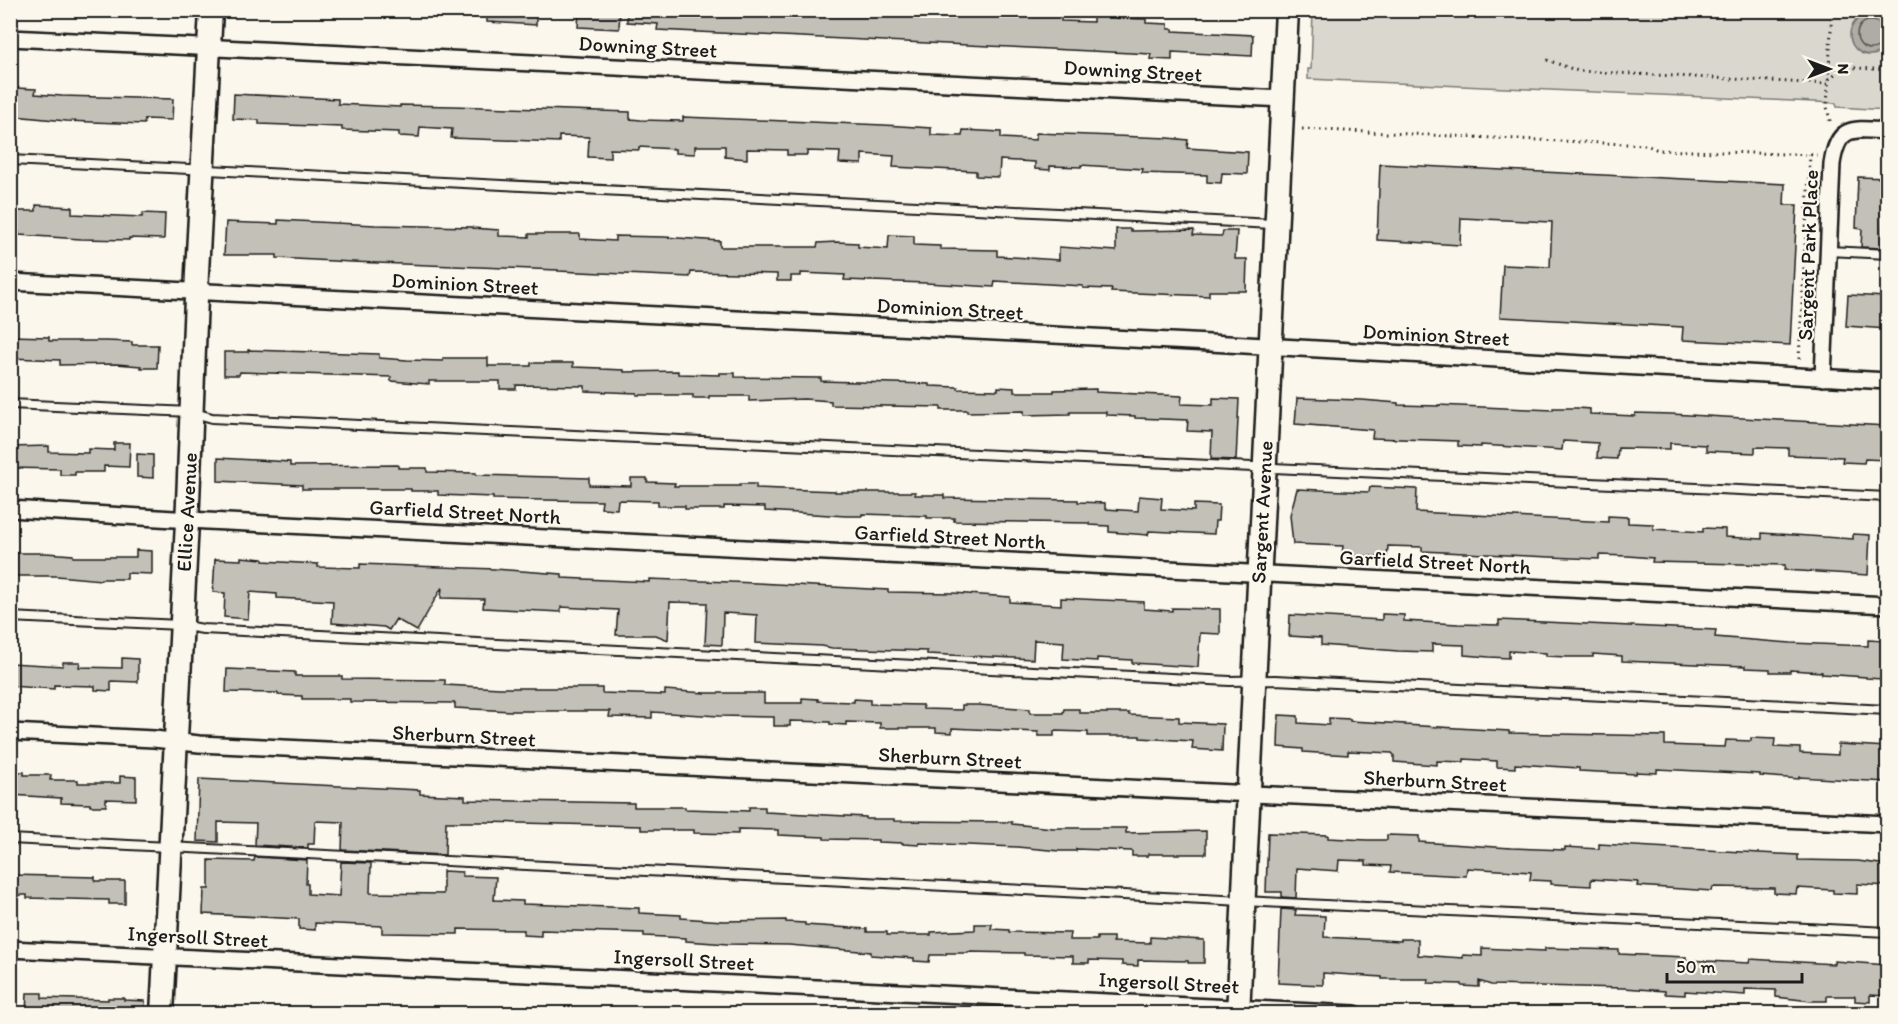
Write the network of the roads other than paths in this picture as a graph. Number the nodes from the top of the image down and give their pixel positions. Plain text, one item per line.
1 (211, 10) edge
2 (1287, 10) edge
3 (10, 38) edge
4 (210, 47) junction
5 (1283, 99) junction
6 (1887, 130) edge
7 (10, 160) edge
8 (202, 170) junction
9 (1278, 224) junction
10 (1829, 251) junction
11 (1887, 254) edge
12 (10, 282) edge
13 (196, 291) junction
14 (1270, 347) junction
15 (1823, 378) junction
16 (1887, 381) edge
17 (10, 404) edge
18 (191, 412) junction
19 (1265, 467) junction
20 (1887, 497) edge
21 (10, 509) edge
22 (187, 519) junction
23 (1259, 573) junction
24 (1887, 605) edge
25 (10, 617) edge
26 (180, 625) junction
27 (1255, 680) junction
28 (1887, 710) edge
29 (10, 732) edge
30 (175, 742) junction
31 (1249, 793) junction
32 (1887, 824) edge
33 (10, 839) edge
34 (171, 847) junction
35 (1243, 901) junction
36 (1887, 932) edge
37 (10, 949) edge
38 (165, 956) junction
39 (1238, 1011) edge
40 (162, 1014) edge
41 (1355, 1014) edge

1 - 4 main road, Ellice Avenue
2 - 5 main road, Sargent Avenue
3 - 4 street, Downing Street
4 - 5 street, Downing Street
4 - 8 main road, Ellice Avenue
5 - 9 main road, Sargent Avenue
6 - 10 street, Sargent Park Place
7 - 8 lane
8 - 9 lane
8 - 13 main road, Ellice Avenue
9 - 14 main road, Sargent Avenue
10 - 11 lane
10 - 15 street, Sargent Park Place
12 - 13 street, Dominion Street
13 - 14 street, Dominion Street
13 - 18 main road, Ellice Avenue
14 - 15 street, Dominion Street
14 - 19 main road, Sargent Avenue
15 - 16 street, Dominion Street
17 - 18 lane
18 - 19 lane
18 - 22 main road, Ellice Avenue
19 - 20 lane
19 - 23 main road, Sargent Avenue
21 - 22 street, Garfield Street North
22 - 23 street, Garfield Street North
22 - 26 main road, Ellice Avenue
23 - 24 street, Garfield Street North
23 - 27 main road, Sargent Avenue
25 - 26 lane
26 - 27 lane
26 - 30 main road, Ellice Avenue
27 - 28 lane
27 - 31 main road, Sargent Avenue
29 - 30 street, Sherburn Street
30 - 31 street, Sherburn Street
30 - 34 main road, Ellice Avenue
31 - 32 street, Sherburn Street
31 - 35 main road, Sargent Avenue
33 - 34 lane
34 - 35 lane
34 - 38 main road, Ellice Avenue
35 - 36 lane
35 - 39 main road, Sargent Avenue
37 - 38 street, Ingersoll Street
38 - 39 street, Ingersoll Street
38 - 40 main road, Ellice Avenue
39 - 41 street, Ingersoll Street

